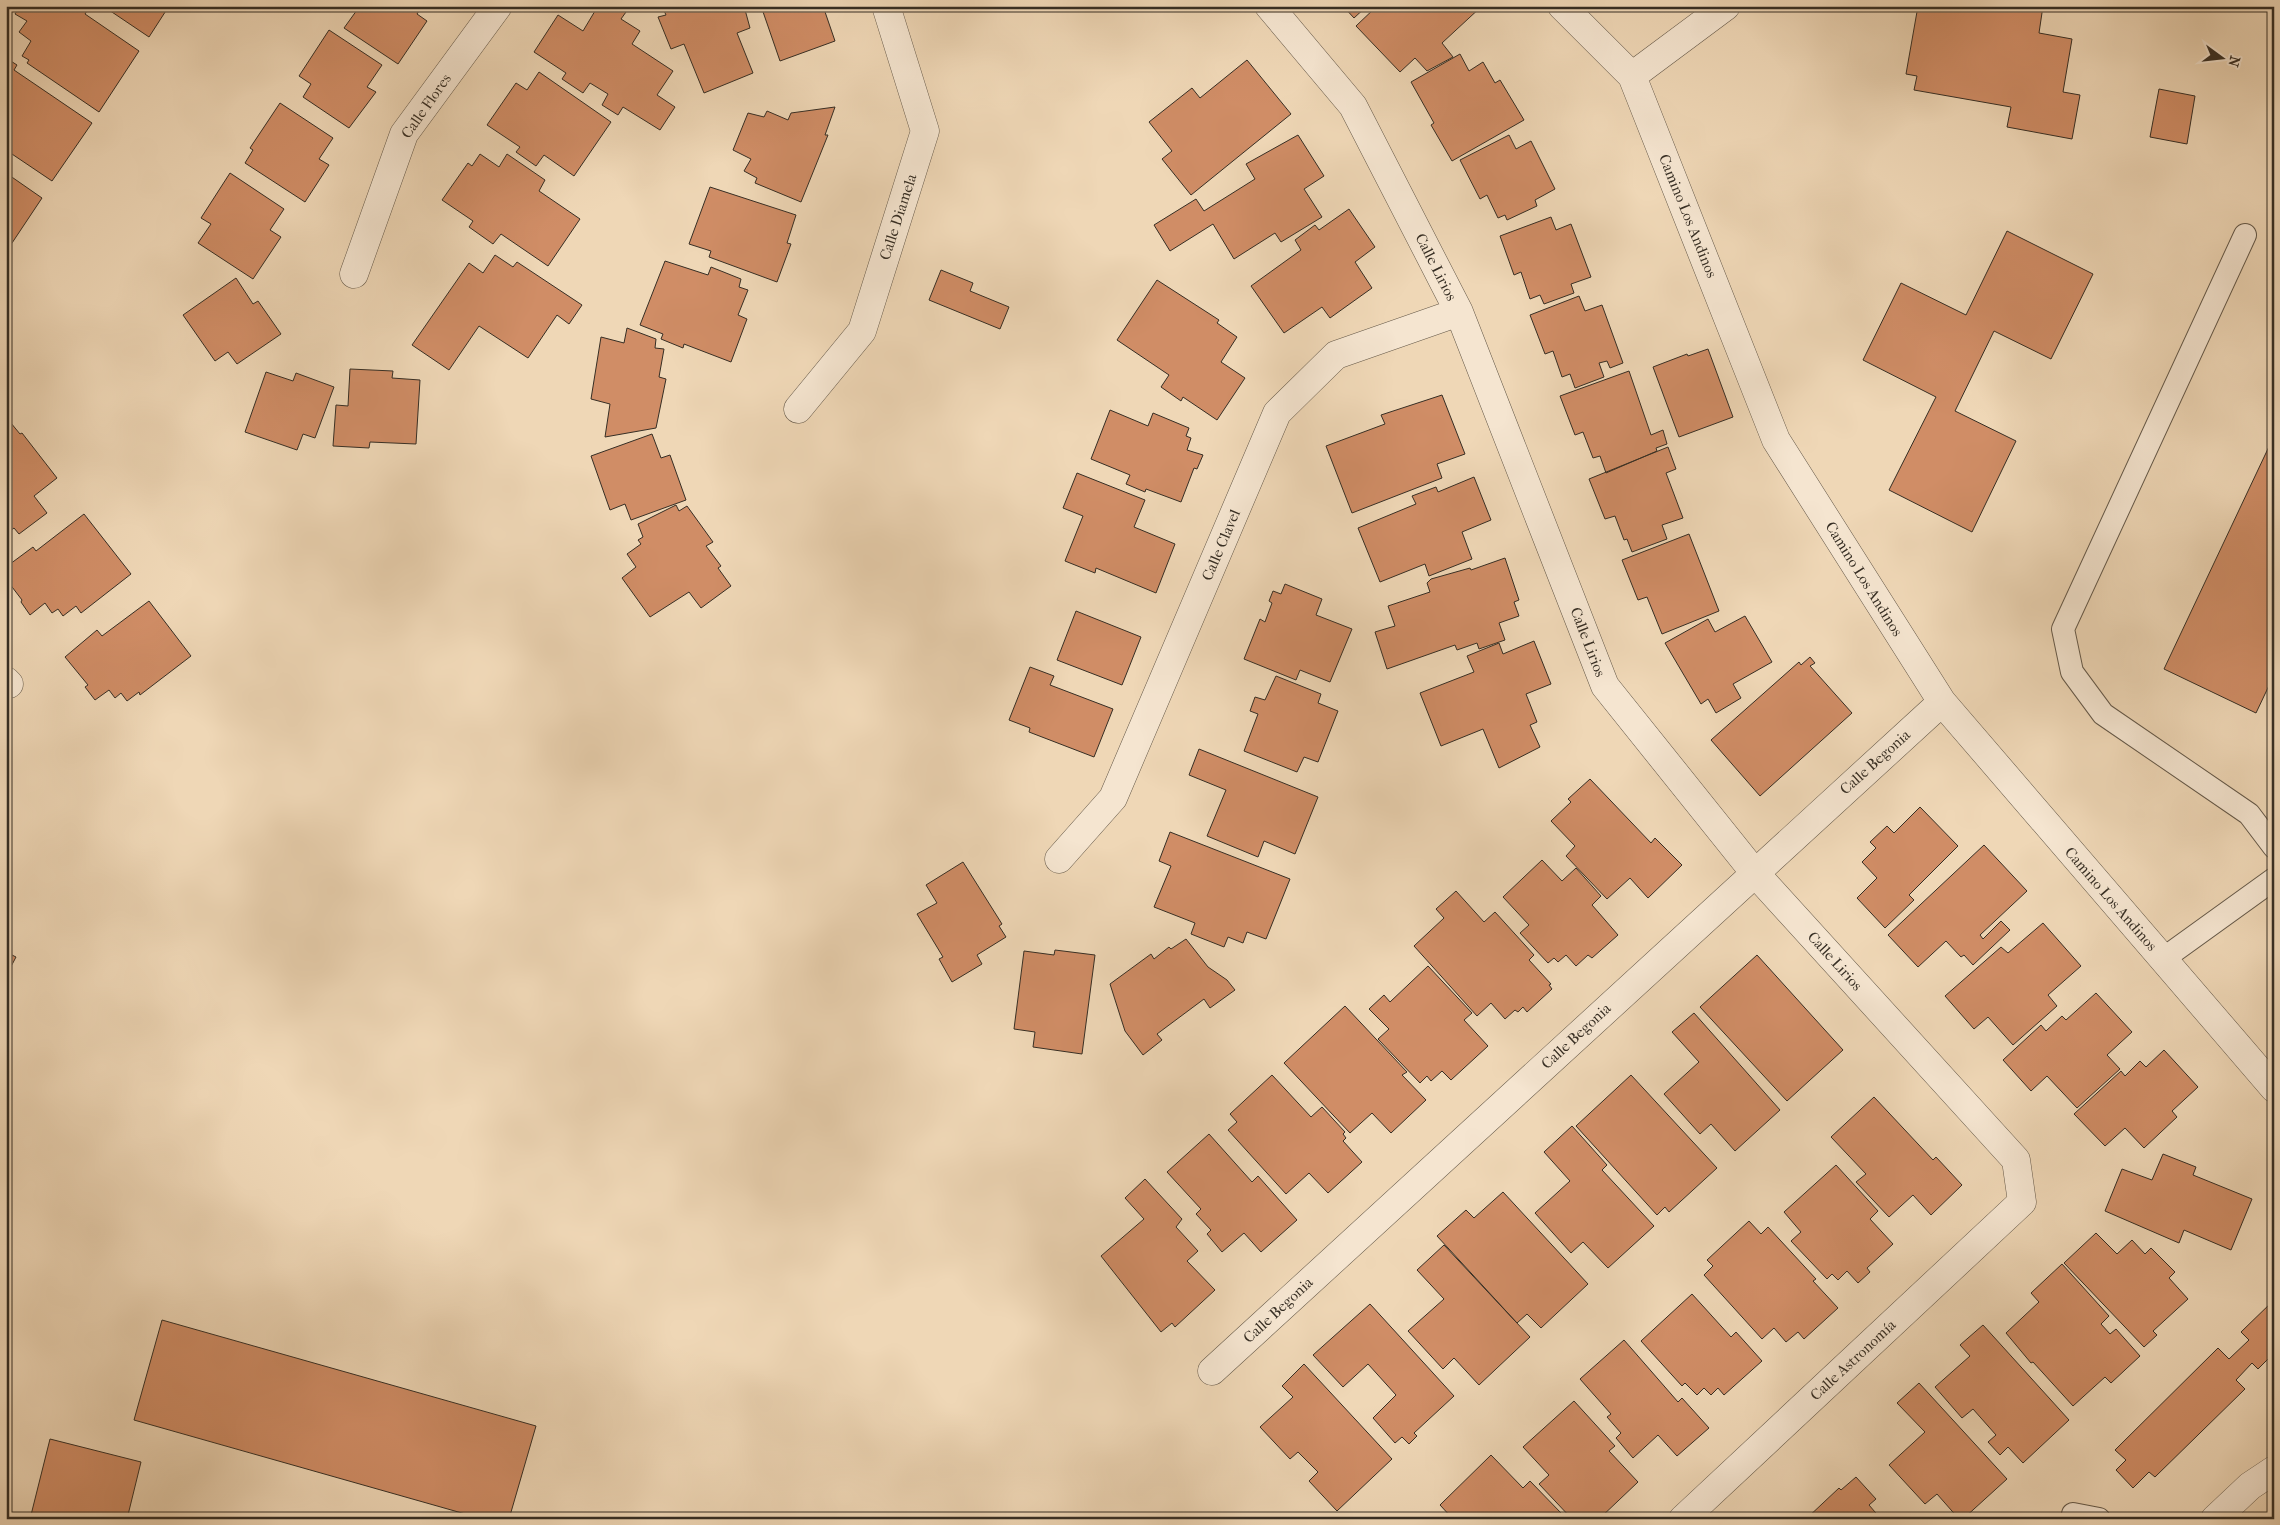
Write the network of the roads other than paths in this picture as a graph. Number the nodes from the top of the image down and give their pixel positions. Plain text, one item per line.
1 (498, 6) edge
2 (886, 6) edge
3 (1269, 6) edge
4 (1562, 6) edge
5 (1726, 6) edge
6 (1632, 76) junction
7 (2245, 235) dead end
8 (354, 274) dead end
9 (1459, 312) junction
10 (798, 409) dead end
11 (1942, 702) junction
12 (2274, 847) edge
13 (1058, 859) dead end
14 (1754, 872) junction
15 (2274, 879) edge
16 (2162, 959) junction
17 (2274, 1088) edge
18 (2022, 1202) joint
19 (1212, 1371) dead end
20 (2274, 1470) edge
21 (2073, 1514) dead end
22 (1683, 1519) edge
23 (2099, 1519) edge
24 (2215, 1519) edge

1 - 8 street, Calle Flores
2 - 10 street, Calle Diamela
3 - 9 street, Calle Lirios
4 - 6 street, Camino Los Andinos
5 - 6 street
6 - 11 street, Camino Los Andinos
7 - 12 lane
9 - 13 street, Calle Clavel
9 - 14 street, Calle Lirios
11 - 14 street, Calle Begonia
11 - 16 street, Camino Los Andinos
14 - 18 street, Calle Lirios
14 - 19 street, Calle Begonia
15 - 16 lane
16 - 17 street, Camino Los Andinos
18 - 22 street, Calle Astronomía
20 - 24 street
21 - 23 lane

